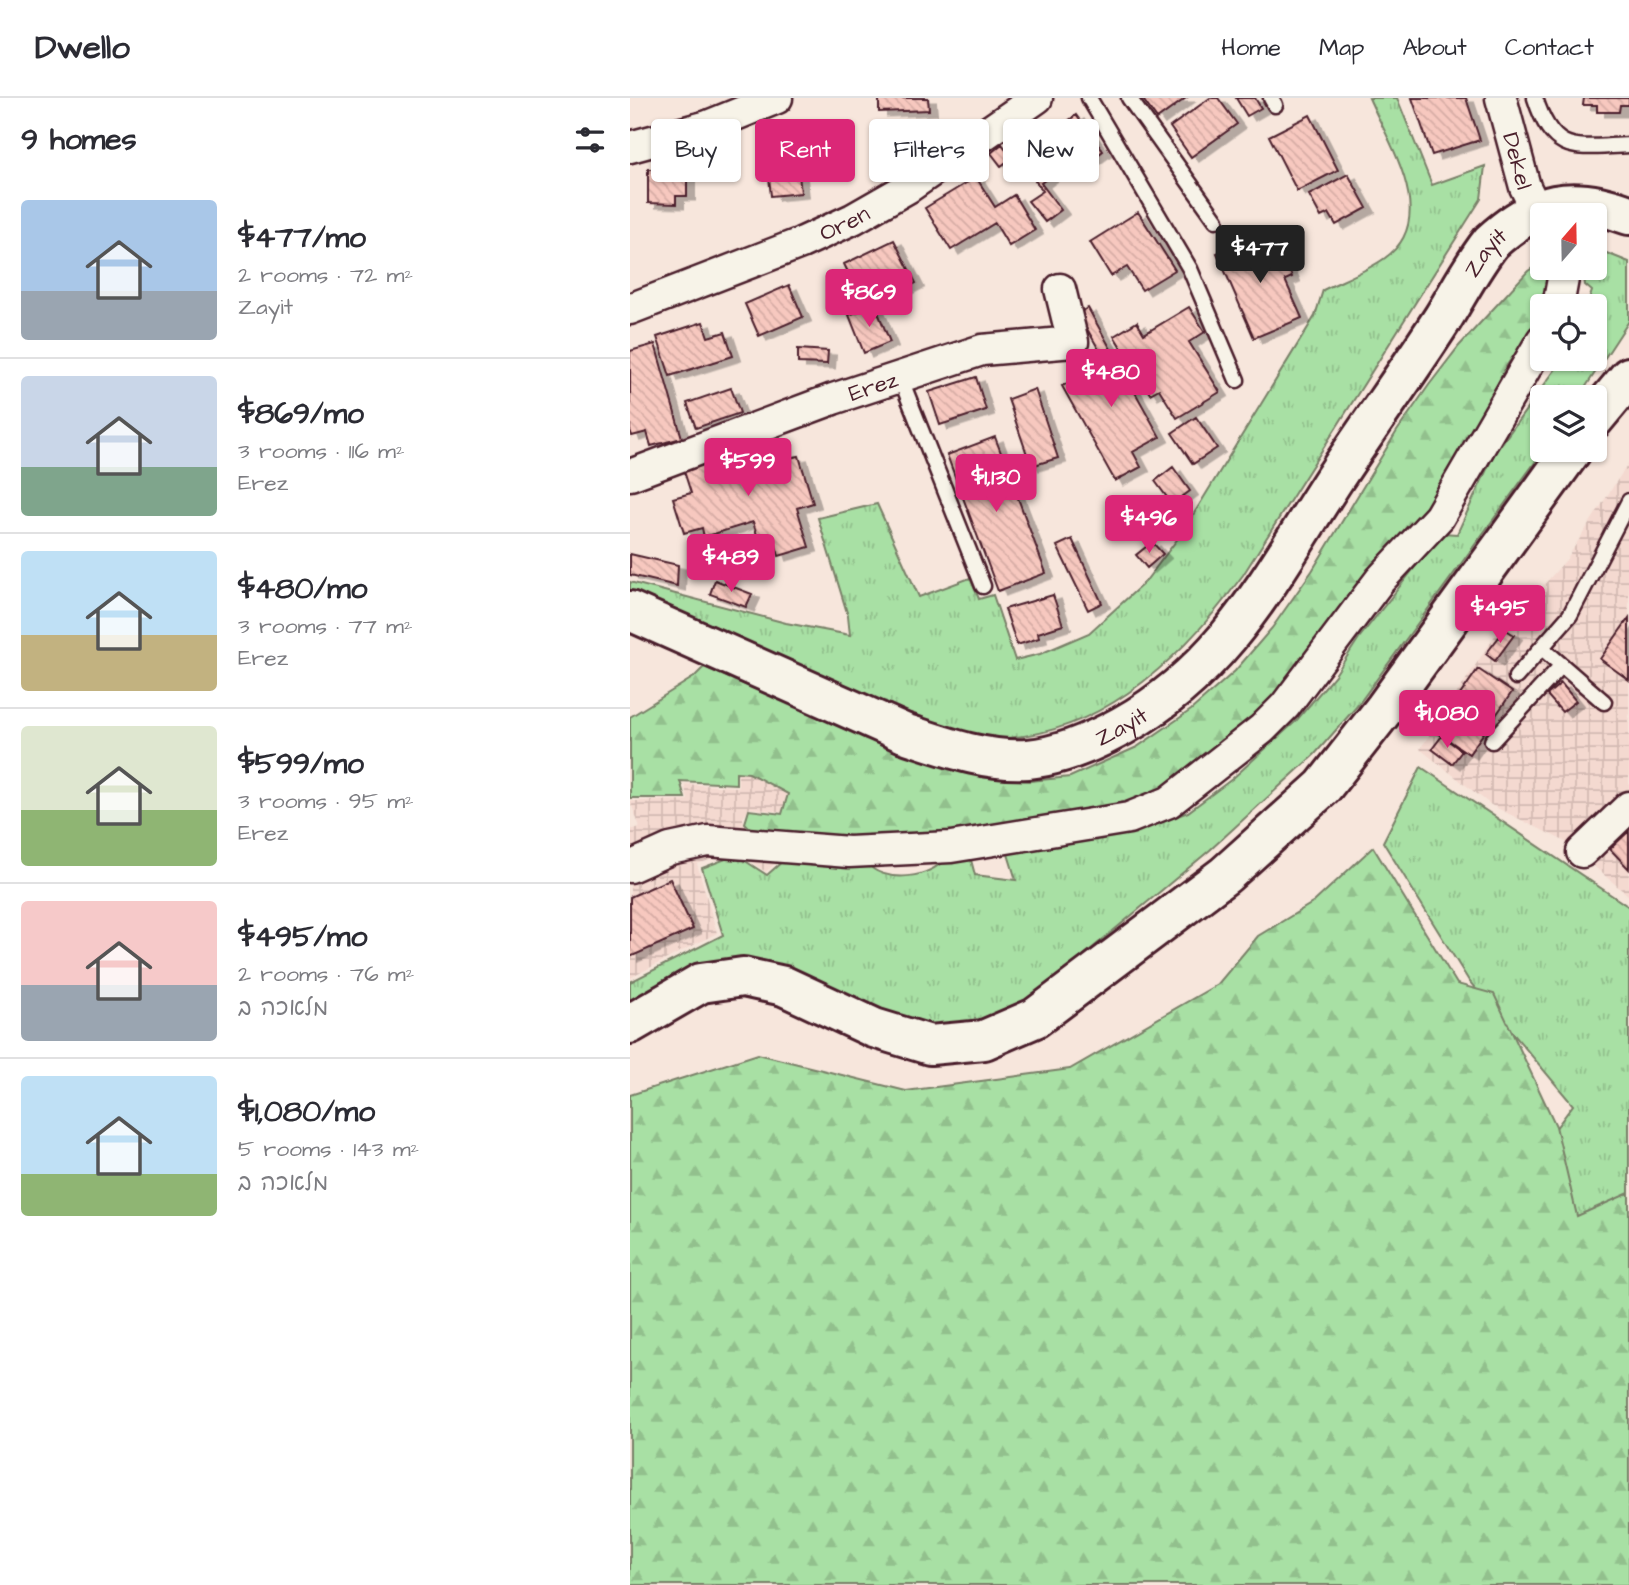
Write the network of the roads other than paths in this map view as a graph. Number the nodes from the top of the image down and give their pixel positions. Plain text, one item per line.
1 (776, 98) edge
2 (1037, 98) edge
3 (1089, 98) edge
4 (1129, 98) edge
5 (1501, 98) edge
6 (1535, 98) edge
7 (1629, 145) edge
8 (630, 148) edge
9 (1533, 203) edge
10 (1561, 203) edge
11 (1582, 203) edge
12 (1216, 220) dead end
13 (1530, 239) edge
14 (1060, 289) dead end
15 (630, 309) edge
16 (1629, 360) edge
17 (1530, 361) edge
18 (900, 377) junction
19 (1237, 380) dead end
20 (1611, 397) edge
21 (1563, 462) edge
22 (630, 475) edge
23 (1629, 501) edge
24 (983, 586) dead end
25 (630, 611) edge
26 (1542, 648) junction
27 (1562, 665) junction
28 (1516, 677) dead end
29 (1604, 702) dead end
30 (1492, 741) dead end
31 (1629, 807) edge
32 (1582, 852) dead end
33 (630, 867) edge
34 (630, 1024) edge

1 - 8 street
2 - 15 street, Oren
3 - 19 lane
4 - 12 lane
5 - 9 street, Dekel
6 - 7 lane
10 - 11 street, Zayit
13 - 25 street, Zayit
14 - 18 street, Erez
16 - 20 street
17 - 33 street
18 - 22 street, Erez
18 - 24 lane
21 - 34 street
23 - 26 lane
26 - 27 lane
26 - 28 lane
27 - 29 lane
27 - 30 lane
31 - 32 street

